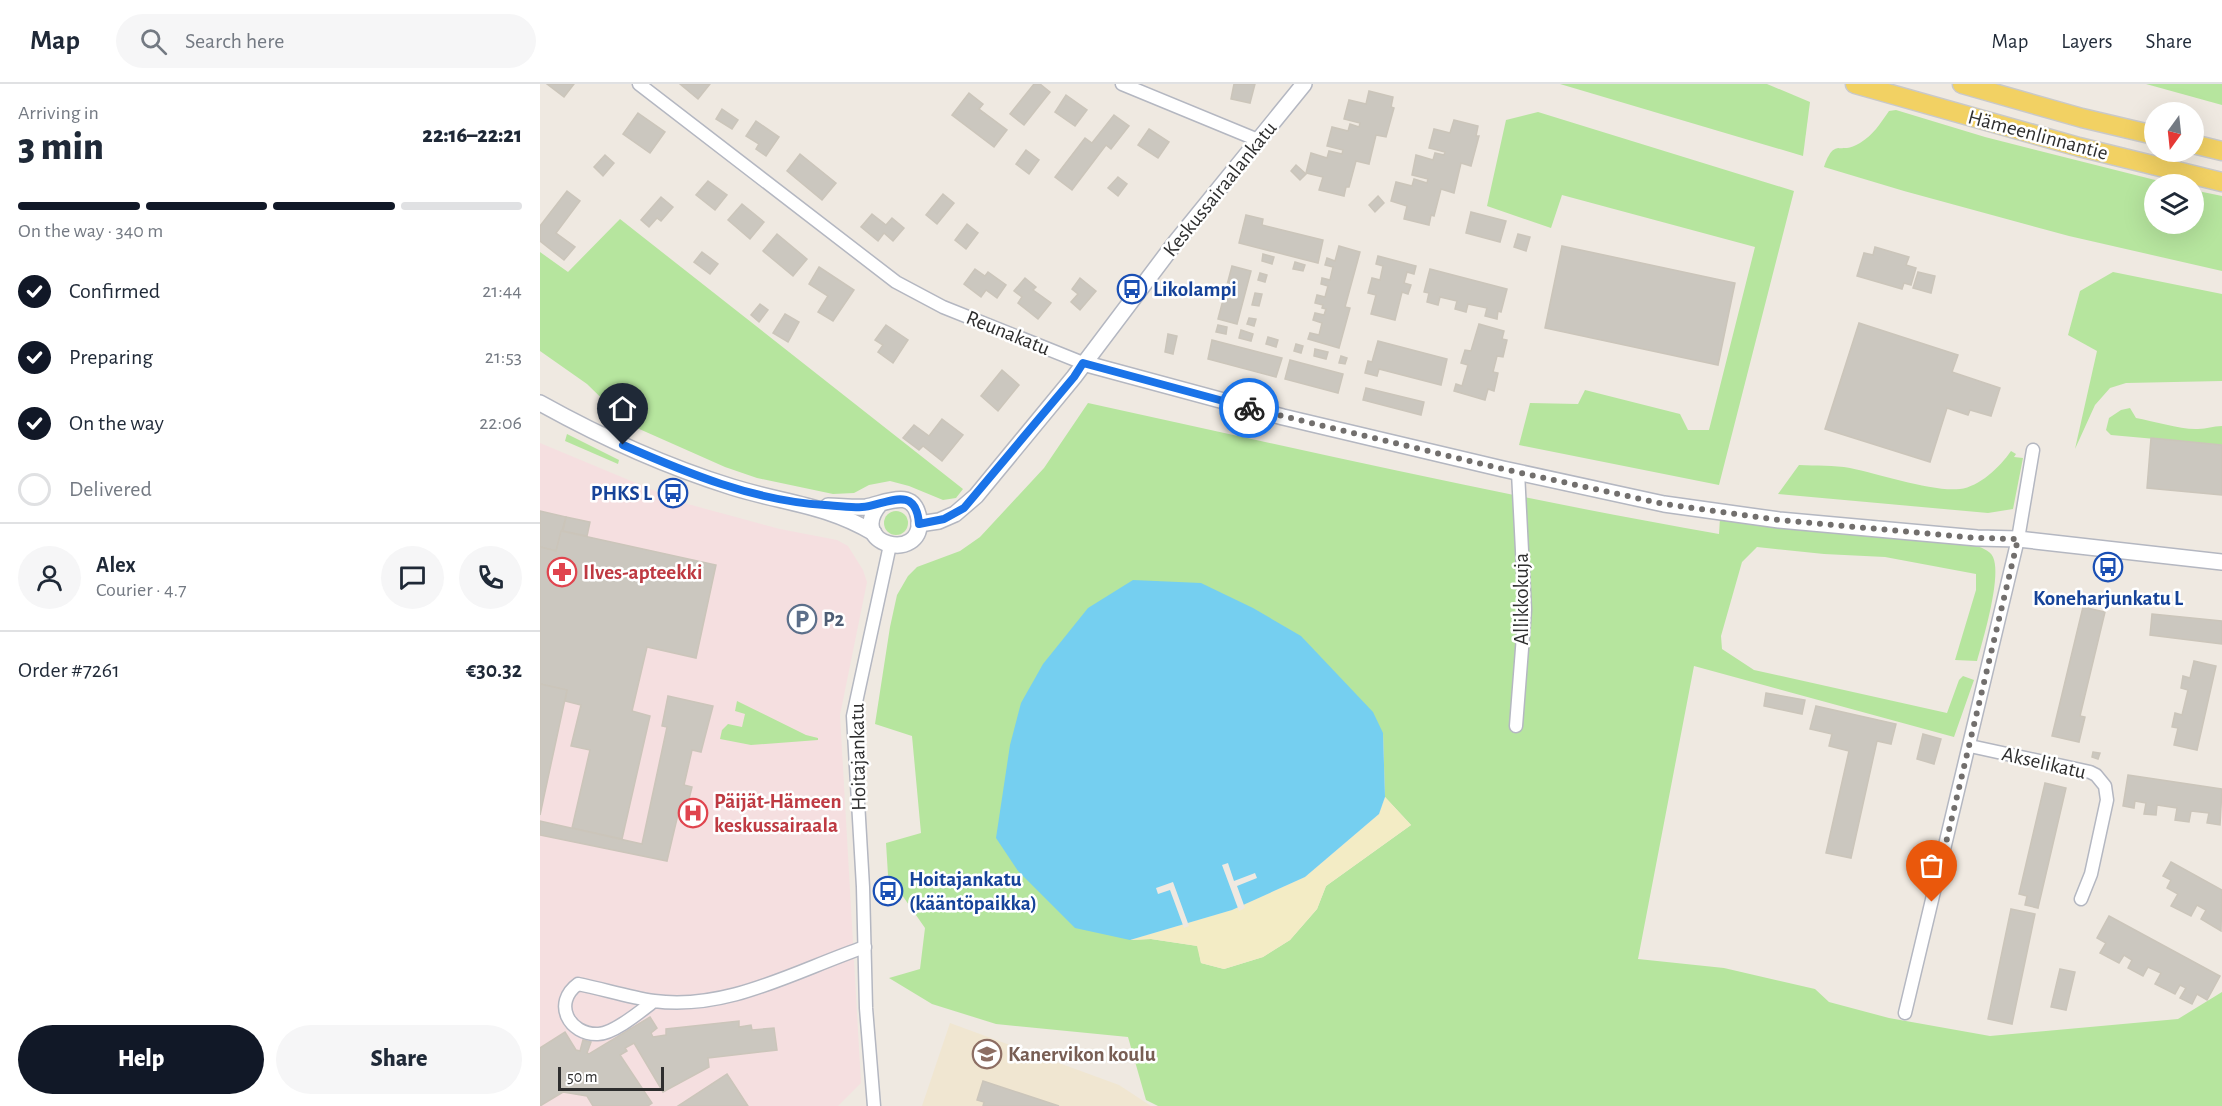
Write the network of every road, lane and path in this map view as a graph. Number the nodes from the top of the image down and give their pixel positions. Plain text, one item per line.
1 (639, 84) edge
2 (1122, 84) edge
3 (1304, 84) edge
4 (1855, 84) edge
5 (1962, 84) edge
6 (2144, 133) edge
7 (1258, 140) junction
8 (2204, 147) edge
9 (2222, 151) edge
10 (2222, 182) edge
11 (1083, 363) junction
12 (540, 403) edge
13 (2033, 450) dead end
14 (1518, 472) junction
15 (806, 504) junction
16 (880, 504) junction
17 (919, 524) junction
18 (874, 533) junction
19 (2018, 539) junction
20 (890, 545) junction
21 (2222, 562) edge
22 (1516, 726) dead end
23 (1970, 746) junction
24 (2081, 899) dead end
25 (865, 947) junction
26 (654, 1001) junction
27 (1905, 1013) dead end
28 (874, 1106) edge

1 - 11 street, Reunakatu
2 - 7 street
3 - 7 street, Keskussairaalankatu
4 - 10 main road, Hämeenlinnantie
5 - 6 main road, Hämeenlinnantie
7 - 11 street, Keskussairaalankatu
8 - 9 main road
11 - 14 street, Reunakatu
11 - 17 street, Keskussairaalankatu
12 - 15 street
13 - 19 street
14 - 19 street, Reunakatu
14 - 22 street, Allikkokuja
15 - 16 street
15 - 18 street
16 - 17 street
16 - 18 street
17 - 20 street
18 - 20 street
19 - 21 street, Reunakatu
19 - 23 street
20 - 25 street, Hoitajankatu
23 - 24 street, Akselikatu
23 - 27 street
25 - 26 street
25 - 28 street, Hoitajankatu
26 - 26 street

